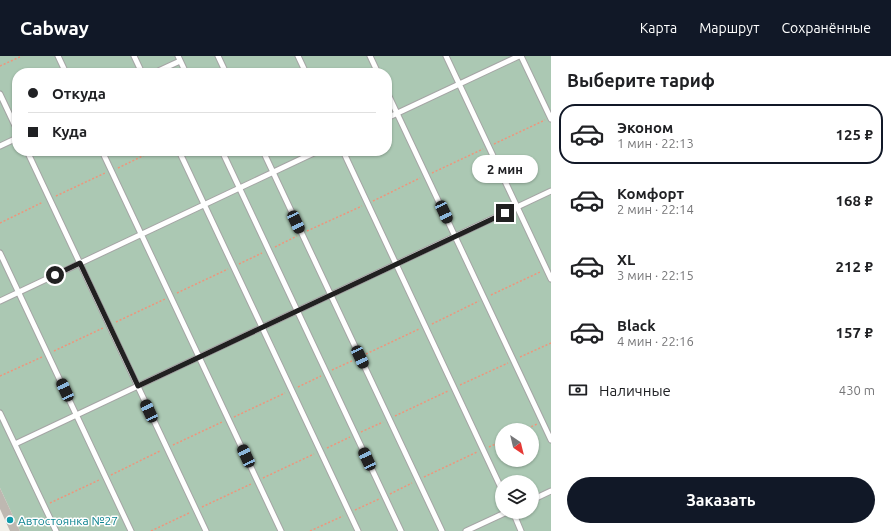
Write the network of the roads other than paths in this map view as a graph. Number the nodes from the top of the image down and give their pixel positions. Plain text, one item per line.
1 (58, 56) edge
2 (134, 56) edge
3 (218, 56) edge
4 (298, 56) edge
5 (370, 56) edge
6 (446, 56) edge
7 (520, 56) edge
8 (179, 58) edge
9 (64, 68) edge
10 (140, 68) edge
11 (162, 68) edge
12 (184, 68) edge
13 (224, 68) edge
14 (304, 68) edge
15 (376, 68) edge
16 (459, 84) junction
17 (0, 94) edge
18 (392, 103) edge
19 (397, 114) junction
20 (392, 116) edge
21 (12, 119) edge
22 (551, 119) edge
23 (12, 140) edge
24 (0, 146) edge
25 (29, 156) edge
26 (105, 156) edge
27 (181, 156) edge
28 (224, 156) edge
29 (265, 156) edge
30 (307, 156) edge
31 (345, 156) edge
32 (273, 172) junction
33 (240, 188) junction
34 (551, 191) edge
35 (204, 205) junction
36 (517, 207) junction
37 (142, 234) junction
38 (455, 236) junction
39 (0, 253) edge
40 (80, 263) junction
41 (396, 264) junction
42 (551, 279) edge
43 (18, 292) junction
44 (330, 295) junction
45 (0, 301) edge
46 (298, 311) junction
47 (262, 328) junction
48 (199, 357) junction
49 (138, 386) junction
50 (0, 413) edge
51 (76, 415) junction
52 (551, 440) edge
53 (15, 444) junction
54 (495, 475) edge
55 (551, 491) edge
56 (539, 497) edge
57 (495, 518) edge
58 (515, 519) edge
59 (56, 531) edge
60 (131, 531) edge
61 (206, 531) edge
62 (281, 531) edge
63 (358, 531) edge
64 (401, 531) edge
65 (442, 531) edge
66 (466, 531) edge
67 (521, 531) edge

1 - 9 lane
2 - 10 lane
3 - 13 lane
4 - 14 lane
5 - 15 lane
6 - 16 lane
7 - 16 lane
7 - 22 lane
8 - 11 lane
8 - 12 lane
16 - 19 lane
16 - 36 lane
17 - 21 lane
18 - 19 lane
19 - 20 lane
19 - 38 lane
23 - 24 lane
25 - 40 lane
26 - 37 lane
27 - 35 lane
28 - 33 lane
29 - 32 lane
30 - 32 lane
31 - 41 lane
32 - 33 lane
32 - 44 lane
33 - 35 lane
33 - 46 lane
34 - 36 lane
35 - 37 lane
35 - 47 lane
36 - 38 lane
36 - 42 lane
37 - 40 lane
37 - 48 lane
38 - 41 lane
38 - 52 lane
39 - 43 lane
40 - 43 lane
40 - 49 lane
41 - 44 lane
41 - 54 lane
43 - 45 lane
43 - 51 lane
44 - 46 lane
44 - 65 lane
46 - 47 lane
46 - 64 lane
47 - 48 lane
47 - 63 lane
48 - 49 lane
48 - 62 lane
49 - 51 lane
49 - 61 lane
50 - 53 lane
51 - 53 lane
51 - 60 lane
53 - 59 lane
55 - 56 lane
57 - 66 lane
58 - 67 lane

